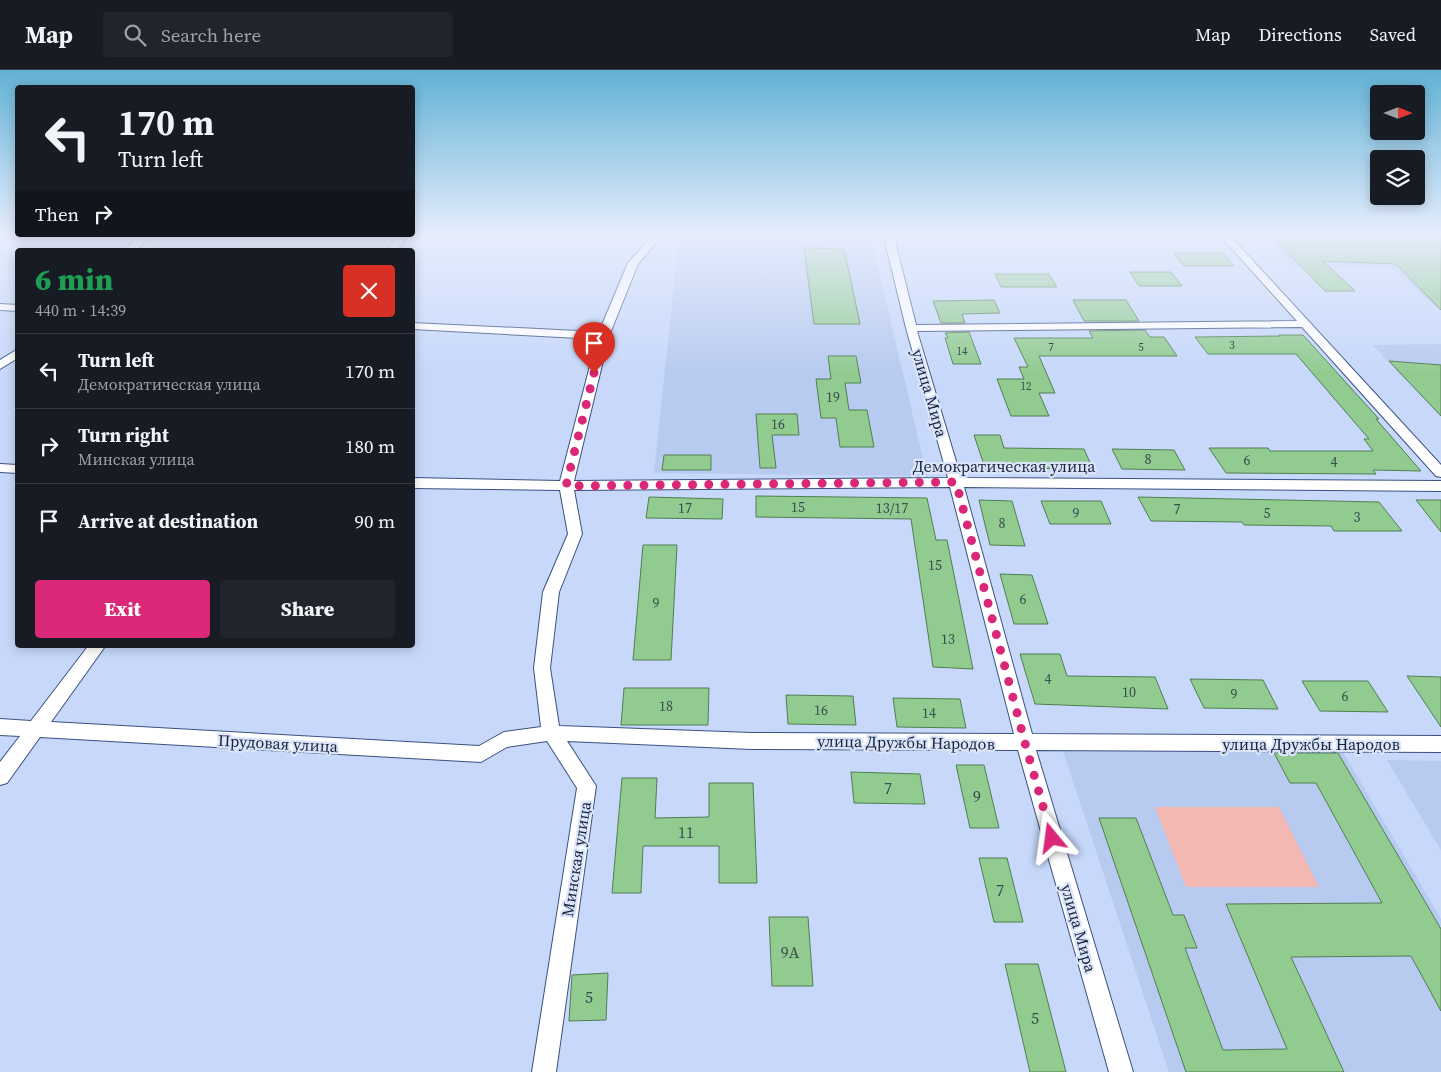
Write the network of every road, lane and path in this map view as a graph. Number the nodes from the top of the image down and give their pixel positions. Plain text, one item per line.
1 (625, 280) edge
2 (899, 280) edge
3 (1265, 280) edge
4 (0, 307) edge
5 (15, 308) edge
6 (1306, 324) junction
7 (415, 326) edge
8 (911, 328) junction
9 (603, 336) junction
10 (15, 354) edge
11 (0, 366) edge
12 (0, 468) edge
13 (15, 469) edge
14 (1441, 473) edge
15 (956, 482) junction
16 (415, 483) edge
17 (566, 486) junction
18 (1441, 486) edge
19 (96, 648) edge
20 (0, 727) edge
21 (37, 729) junction
22 (551, 733) junction
23 (1025, 743) junction
24 (1441, 744) edge
25 (0, 777) edge
26 (544, 1072) edge
27 (1121, 1072) edge

1 - 9 street, Минская улица
2 - 8 street, улица Мира
3 - 6 street
4 - 5 street
6 - 8 street
6 - 14 street
7 - 9 street
8 - 15 street, улица Мира
9 - 17 street, Минская улица
10 - 11 street
12 - 13 street
15 - 17 street, Демократическая улица
15 - 18 street, Демократическая улица
15 - 23 street, улица Мира
16 - 17 street, Демократическая улица
17 - 22 street, Минская улица
19 - 21 street
20 - 21 street, Прудовая улица
21 - 22 street, Прудовая улица
21 - 25 street
22 - 23 street, улица Дружбы Народов
22 - 26 street, Минская улица
23 - 24 street, улица Дружбы Народов
23 - 27 street, улица Мира

